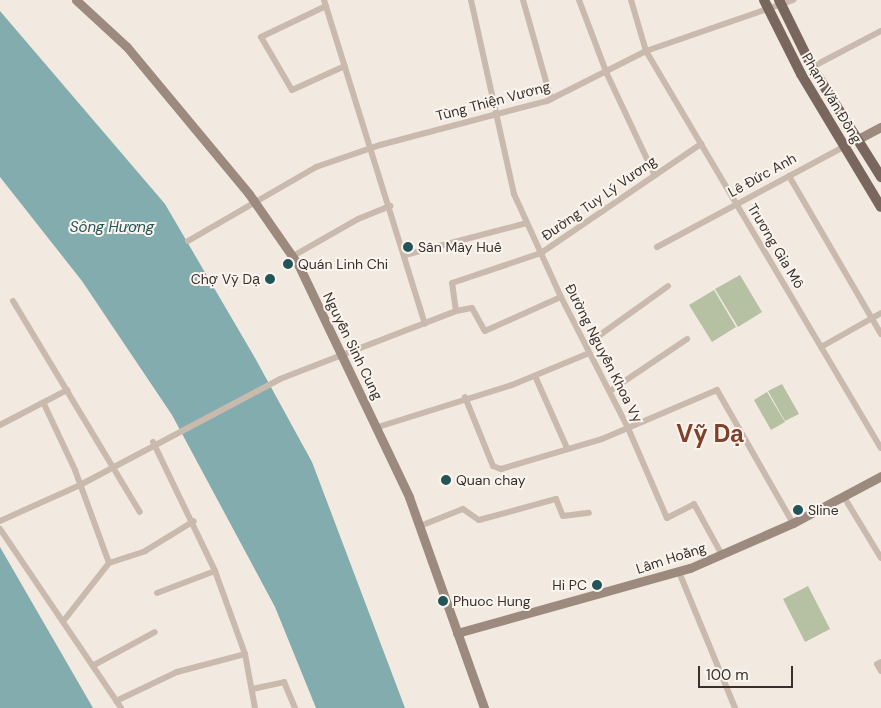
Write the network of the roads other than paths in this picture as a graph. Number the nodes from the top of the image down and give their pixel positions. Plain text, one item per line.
1 (76, 0) edge
2 (471, 0) edge
3 (523, 0) edge
4 (579, 0) edge
5 (632, 0) edge
6 (794, 0) edge
7 (779, 2) edge
8 (325, 3) edge
9 (765, 4) edge
10 (881, 31) edge
11 (646, 51) junction
12 (345, 66) junction
13 (812, 67) junction
14 (607, 74) junction
15 (551, 99) junction
16 (498, 113) junction
17 (881, 127) edge
18 (858, 139) junction
19 (701, 144) junction
20 (844, 146) junction
21 (371, 148) junction
22 (654, 174) junction
23 (789, 176) junction
24 (881, 176) edge
25 (253, 199) junction
26 (737, 205) junction
27 (391, 206) junction
28 (881, 207) edge
29 (528, 223) junction
30 (188, 241) dead end
31 (657, 247) dead end
32 (541, 253) junction
33 (405, 255) junction
34 (293, 256) junction
35 (668, 286) dead end
36 (561, 297) junction
37 (13, 301) dead end
38 (456, 312) junction
39 (881, 313) edge
40 (872, 318) junction
41 (425, 324) junction
42 (881, 334) edge
43 (687, 338) dead end
44 (586, 345) junction
45 (821, 347) junction
46 (587, 354) junction
47 (342, 355) junction
48 (535, 376) junction
49 (67, 390) junction
50 (610, 391) junction
51 (465, 398) junction
52 (44, 404) junction
53 (0, 425) edge
54 (378, 427) junction
55 (628, 428) junction
56 (153, 442) junction
57 (567, 448) junction
58 (881, 448) edge
59 (113, 464) junction
60 (881, 476) edge
61 (80, 485) junction
62 (844, 497) junction
63 (140, 512) dead end
64 (589, 513) dead end
65 (0, 521) edge
66 (194, 521) junction
67 (793, 523) junction
68 (420, 526) junction
69 (0, 529) edge
70 (722, 555) junction
71 (881, 558) edge
72 (109, 563) junction
73 (215, 571) junction
74 (679, 572) junction
75 (156, 593) dead end
76 (65, 619) junction
77 (155, 632) dead end
78 (457, 633) junction
79 (245, 654) junction
80 (879, 663) edge
81 (94, 665) junction
82 (881, 671) edge
83 (252, 689) junction
84 (116, 701) junction
85 (121, 708) edge
86 (255, 708) edge
87 (295, 708) edge
88 (484, 708) edge
89 (735, 708) edge

1 - 25 main road, Nguyễn Sinh Cung
2 - 16 street, Đường Nguyễn Khoa Vy
3 - 15 street
4 - 14 street
5 - 11 street, Trương Gia Mô
6 - 7 street, Tùng Thiện Vương
7 - 9 street, Tùng Thiện Vương
7 - 13 main road, Phạm Văn Đồng
8 - 12 street
8 - 12 street
9 - 11 street, Tùng Thiện Vương
9 - 20 main road, Phạm Văn Đồng
10 - 13 street
11 - 14 street, Tùng Thiện Vương
11 - 19 street, Trương Gia Mô
12 - 21 street
13 - 18 main road, Phạm Văn Đồng
14 - 15 street, Tùng Thiện Vương
14 - 22 street
15 - 16 street, Tùng Thiện Vương
16 - 21 street, Tùng Thiện Vương
16 - 29 street, Đường Nguyễn Khoa Vy
17 - 18 main road, Lê Đức Anh
18 - 20 street, Lê Đức Anh
18 - 24 main road, Phạm Văn Đồng
19 - 22 street, Đường Tuy Lý Vương
19 - 26 street, Trương Gia Mô
20 - 23 street, Lê Đức Anh
20 - 28 main road, Phạm Văn Đồng
21 - 25 street, Tùng Thiện Vương
21 - 27 street
22 - 32 street, Đường Tuy Lý Vương
23 - 26 street, Lê Đức Anh
23 - 40 street
25 - 30 street, Tùng Thiện Vương
25 - 34 main road, Nguyễn Sinh Cung
26 - 31 street, Lê Đức Anh
26 - 45 street, Trương Gia Mô
27 - 33 street
27 - 34 street
29 - 32 street, Đường Nguyễn Khoa Vy
29 - 33 street
32 - 36 street, Đường Nguyễn Khoa Vy
32 - 38 street, Đường Tuy Lý Vương
33 - 41 street
34 - 47 main road, Nguyễn Sinh Cung
35 - 44 street
36 - 38 street
36 - 44 street, Đường Nguyễn Khoa Vy
37 - 49 street
38 - 41 street
39 - 40 street
40 - 42 street
40 - 45 street
41 - 47 street
43 - 50 street
44 - 46 street, Đường Nguyễn Khoa Vy
45 - 58 street, Trương Gia Mô
46 - 48 street
46 - 50 street, Đường Nguyễn Khoa Vy
47 - 54 main road, Nguyễn Sinh Cung
47 - 56 street
48 - 51 street
48 - 57 street
49 - 52 street
49 - 59 street
50 - 55 street, Đường Nguyễn Khoa Vy
51 - 54 street
51 - 57 street
52 - 53 street
52 - 61 street
54 - 68 main road, Nguyễn Sinh Cung
55 - 57 street
55 - 67 street
55 - 70 street, Đường Nguyễn Khoa Vy
56 - 59 street
56 - 66 street
59 - 61 street
59 - 63 street
60 - 62 main road, Lâm Hoằng
61 - 65 street
61 - 72 street
62 - 67 main road, Lâm Hoằng
62 - 71 street
64 - 68 street
66 - 72 street
66 - 73 street
67 - 70 main road, Lâm Hoằng
68 - 78 main road, Nguyễn Sinh Cung
69 - 76 street
70 - 74 main road, Lâm Hoằng
72 - 76 street
73 - 75 street
73 - 79 street
74 - 78 main road, Lâm Hoằng
74 - 89 street
76 - 81 street
77 - 81 street
78 - 88 main road, Nguyễn Sinh Cung
79 - 83 street
79 - 84 street
80 - 82 street
81 - 84 street
83 - 86 street
83 - 87 street
84 - 85 street

